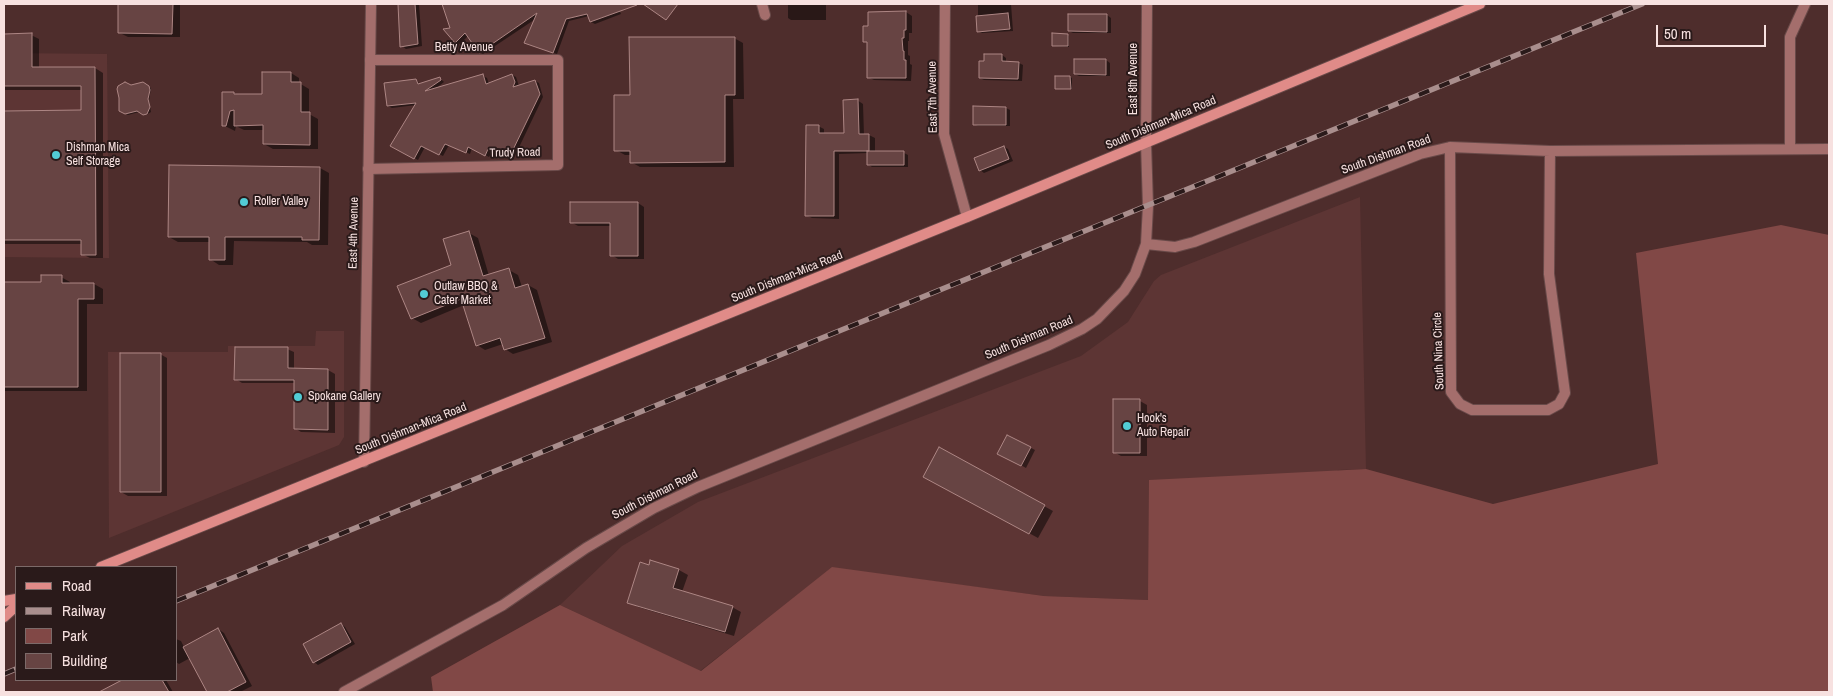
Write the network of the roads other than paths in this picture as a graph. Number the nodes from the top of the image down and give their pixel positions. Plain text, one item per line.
1 (370, 4) edge
2 (762, 4) edge
3 (945, 4) edge
4 (1147, 4) edge
5 (1480, 4) edge
6 (1805, 4) edge
7 (765, 15) dead end
8 (370, 60) junction
9 (558, 60) joint
10 (1146, 143) junction
11 (1450, 147) junction
12 (1790, 149) junction
13 (1829, 149) edge
14 (1550, 151) junction
15 (368, 169) junction
16 (967, 217) junction
17 (1146, 244) junction
18 (364, 462) junction
19 (104, 566) edge
20 (15, 607) edge
21 (4, 617) edge
22 (344, 692) edge

1 - 8 street, East 4th Avenue
2 - 7 street
3 - 16 street, East 7th Avenue
4 - 10 street, East 8th Avenue
5 - 10 main road, South Dishman-Mica Road
6 - 12 street
8 - 9 street, Betty Avenue
8 - 15 street, East 4th Avenue
9 - 15 street, Trudy Road
10 - 16 main road, South Dishman-Mica Road
10 - 17 street, East 8th Avenue
11 - 14 street, South Dishman Road
11 - 14 street, South Nina Circle
11 - 17 street, South Dishman Road
12 - 13 street, South Dishman Road
12 - 14 street, South Dishman Road
15 - 18 street, East 4th Avenue
16 - 18 main road, South Dishman-Mica Road
17 - 22 street, South Dishman Road
18 - 19 main road, South Dishman-Mica Road
20 - 21 main road

